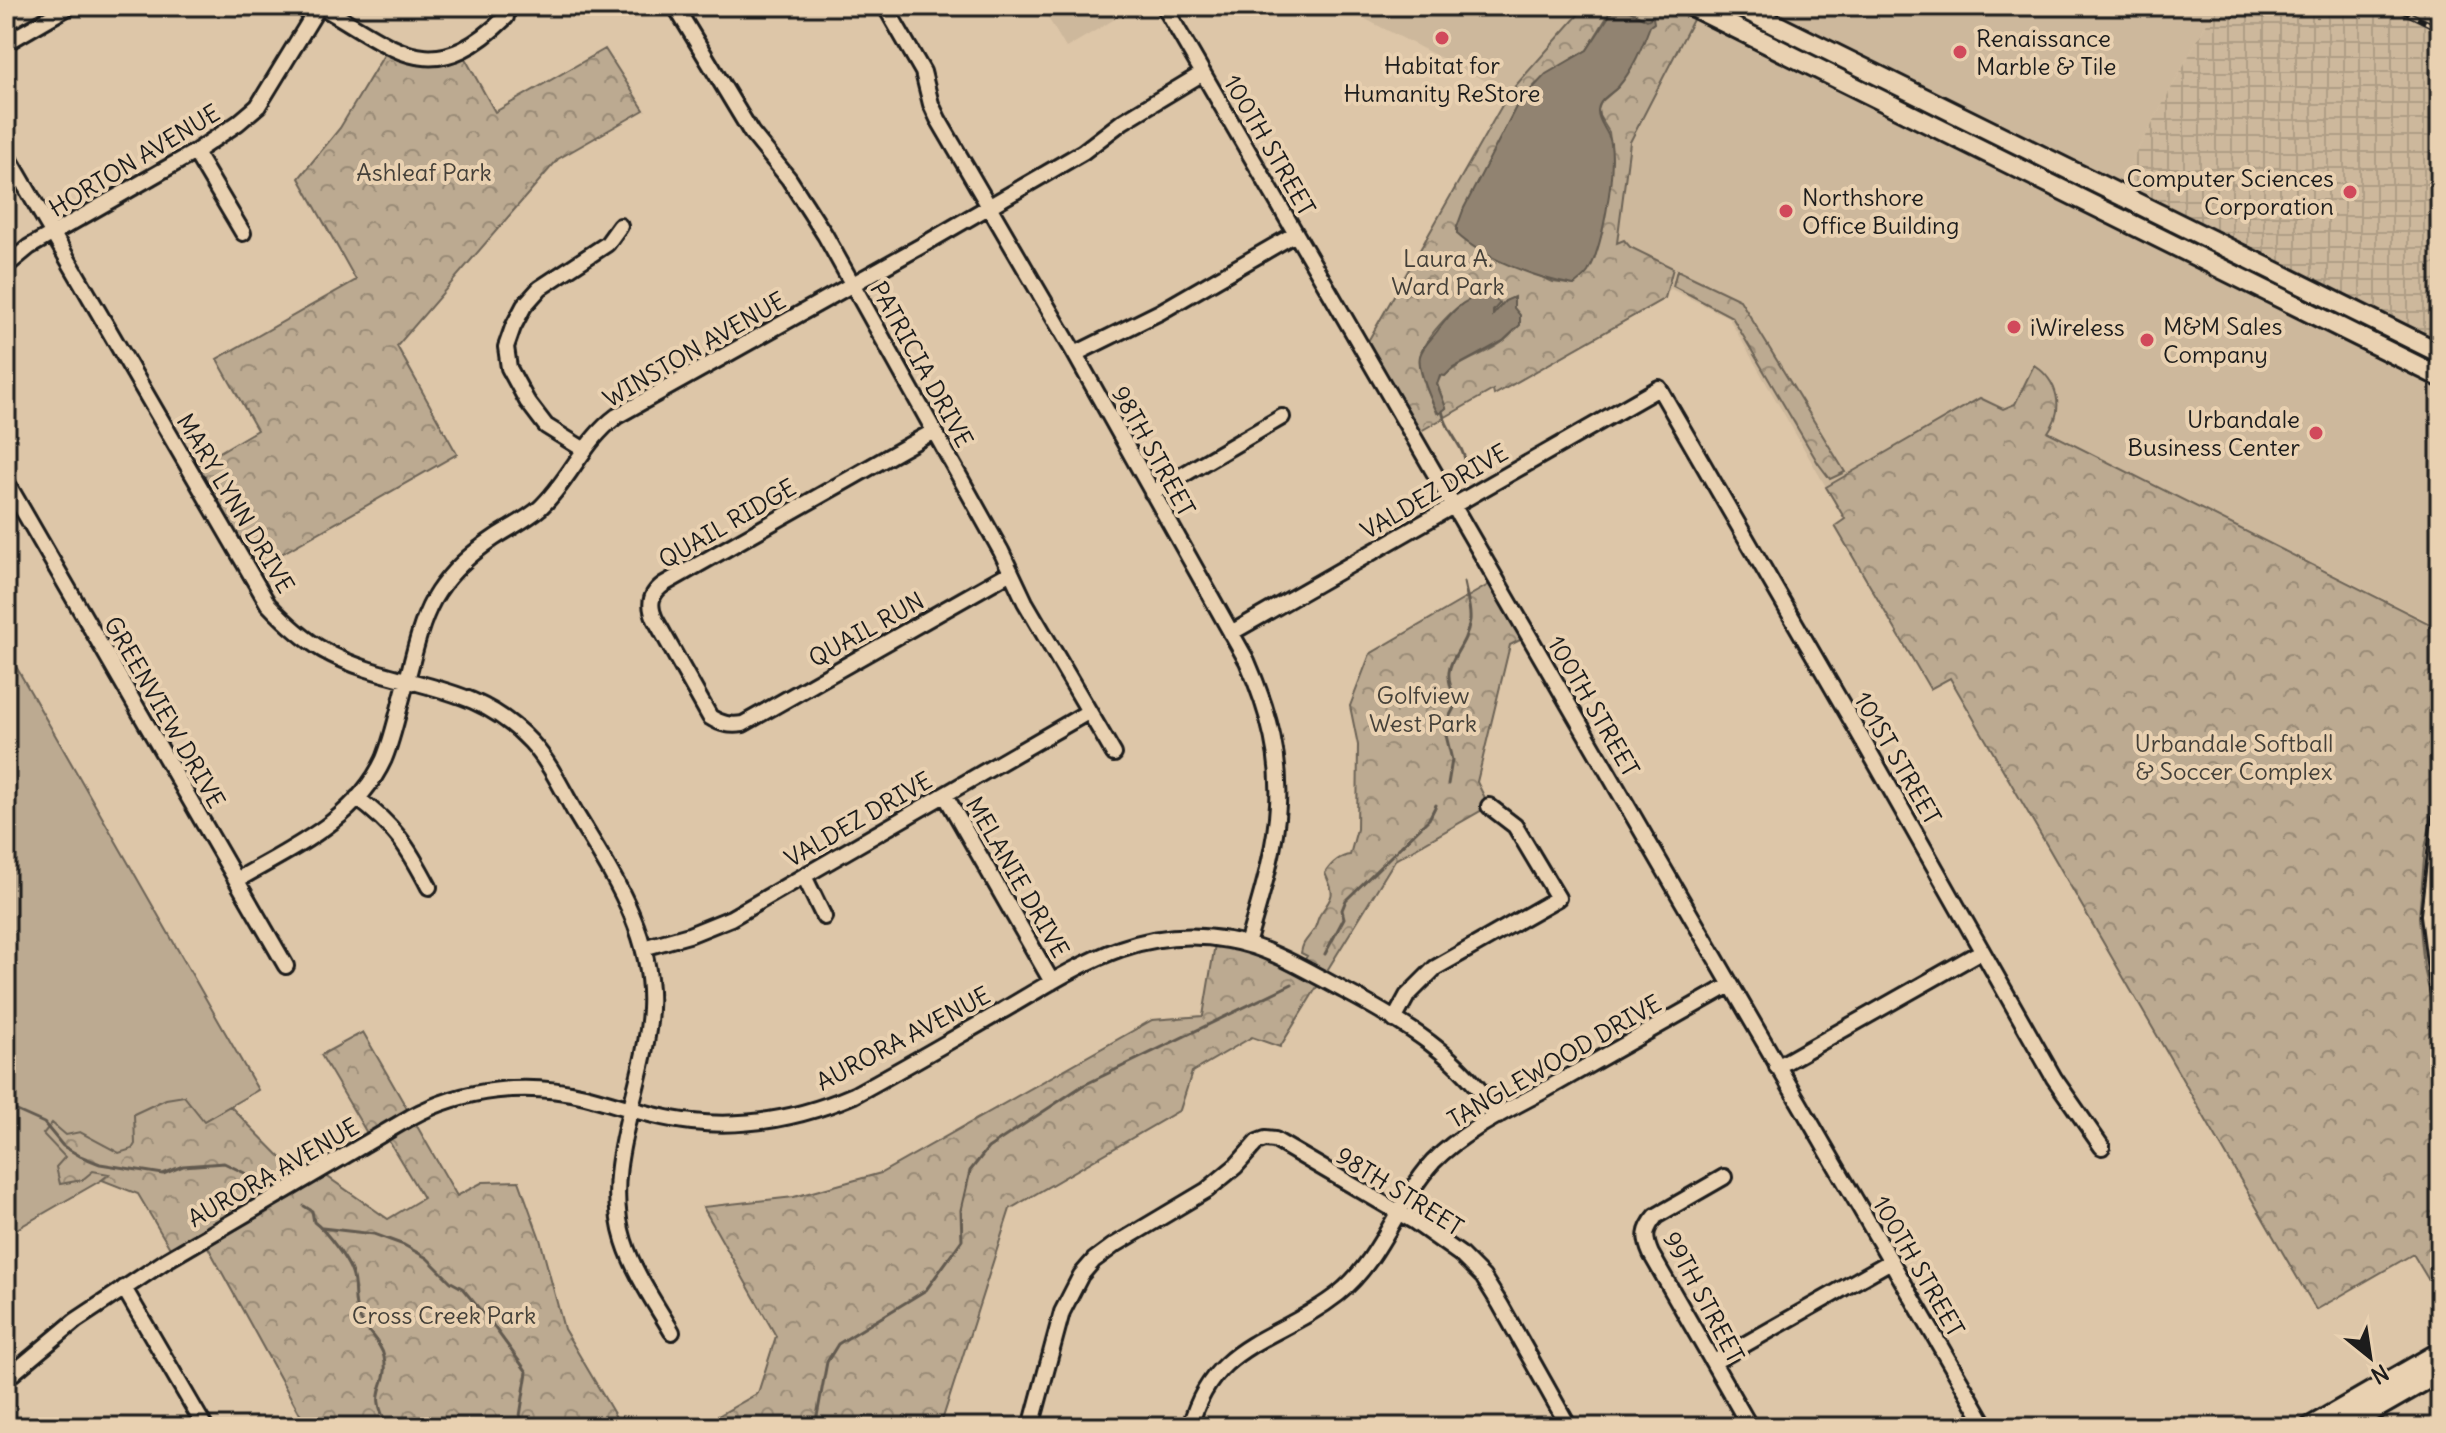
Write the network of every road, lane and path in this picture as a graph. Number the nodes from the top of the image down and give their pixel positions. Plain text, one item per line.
1 (70, 6) edge
2 (319, 6) edge
3 (675, 6) edge
4 (885, 6) edge
5 (1164, 6) edge
6 (1691, 6) edge
7 (1738, 6) edge
8 (506, 17) dead end
9 (6, 43) edge
10 (1203, 73) junction
11 (195, 152) junction
12 (6, 153) edge
13 (989, 207) junction
14 (620, 226) dead end
15 (243, 233) dead end
16 (52, 234) junction
17 (1295, 234) junction
18 (9, 263) edge
19 (853, 285) junction
20 (2440, 353) edge
21 (1075, 354) junction
22 (2440, 377) edge
23 (1659, 388) joint
24 (1282, 417) dead end
25 (934, 431) junction
26 (583, 449) junction
27 (6, 481) edge
28 (1152, 493) junction
29 (1453, 506) junction
30 (1011, 572) junction
31 (1231, 633) junction
32 (407, 680) junction
33 (1088, 712) junction
34 (743, 724) joint
35 (1114, 754) dead end
36 (945, 795) junction
37 (357, 798) junction
38 (1489, 806) dead end
39 (2440, 819) edge
40 (804, 876) junction
41 (237, 880) junction
42 (429, 887) dead end
43 (824, 917) dead end
44 (1247, 944) junction
45 (643, 948) junction
46 (1982, 951) junction
47 (286, 966) dead end
48 (1052, 982) junction
49 (1730, 985) junction
50 (2440, 1003) edge
51 (1394, 1020) junction
52 (1777, 1067) junction
53 (632, 1110) junction
54 (1498, 1116) junction
55 (2102, 1147) dead end
56 (1724, 1177) dead end
57 (1399, 1213) junction
58 (1891, 1261) junction
59 (124, 1288) junction
60 (672, 1332) dead end
61 (2440, 1352) edge
62 (1714, 1362) junction
63 (2440, 1372) edge
64 (6, 1379) edge
65 (2335, 1424) edge
66 (205, 1427) edge
67 (1031, 1427) edge
68 (1190, 1427) edge
69 (1569, 1427) edge
70 (1750, 1427) edge
71 (1987, 1427) edge
72 (2310, 1427) edge

1 - 9 street
2 - 8 street
2 - 11 street, HORTON AVENUE
3 - 19 street, PATRICIA DRIVE
4 - 13 street, 98TH STREET
5 - 10 street, 100TH STREET
6 - 22 main road
7 - 20 main road
10 - 13 street, WINSTON AVENUE
10 - 17 street, 100TH STREET
11 - 15 street
11 - 16 street, HORTON AVENUE
12 - 16 street, MARY LYNN DRIVE
13 - 19 street, WINSTON AVENUE
13 - 21 street, 98TH STREET
14 - 26 street
16 - 18 street, HORTON AVENUE
16 - 32 street, MARY LYNN DRIVE
17 - 21 street
17 - 29 street, 100TH STREET
19 - 25 street, PATRICIA DRIVE
19 - 26 street, WINSTON AVENUE
21 - 28 street, 98TH STREET
23 - 29 street, VALDEZ DRIVE
23 - 46 street, 101ST STREET
24 - 28 street
25 - 30 street, PATRICIA DRIVE
25 - 34 street, QUAIL RIDGE
26 - 32 street, WINSTON AVENUE
27 - 41 street, GREENVIEW DRIVE
28 - 31 street, 98TH STREET
29 - 31 street, VALDEZ DRIVE
29 - 49 street, 100TH STREET
30 - 33 street, PATRICIA DRIVE
30 - 34 street, QUAIL RUN
31 - 44 street, 98TH STREET
32 - 37 street, WINSTON AVENUE
32 - 45 street, MARY LYNN DRIVE
33 - 35 street, PATRICIA DRIVE
33 - 36 street, VALDEZ DRIVE
36 - 40 street, VALDEZ DRIVE
36 - 48 street, MELANIE DRIVE
37 - 41 street, WINSTON AVENUE
37 - 42 street
38 - 51 street
39 - 50 street
40 - 43 street
40 - 45 street, VALDEZ DRIVE
41 - 47 street, GREENVIEW DRIVE
44 - 48 street, AURORA AVENUE
44 - 51 street, AURORA AVENUE
45 - 53 street, MARY LYNN DRIVE
46 - 52 street
46 - 55 street, 101ST STREET
48 - 53 street, AURORA AVENUE
49 - 52 street, 100TH STREET
49 - 54 street, TANGLEWOOD DRIVE
51 - 54 street, AURORA AVENUE
52 - 58 street, 100TH STREET
53 - 59 street, AURORA AVENUE
53 - 60 street, MARY LYNN DRIVE
54 - 57 street, TANGLEWOOD DRIVE
56 - 62 street, 99TH STREET
57 - 67 street, 98TH STREET
57 - 68 street, TANGLEWOOD DRIVE
57 - 69 street, 98TH STREET
58 - 62 street
58 - 71 street, 100TH STREET
59 - 64 street, AURORA AVENUE
59 - 66 street
61 - 65 main road
62 - 70 street, 99TH STREET
63 - 65 main road
65 - 72 main road

